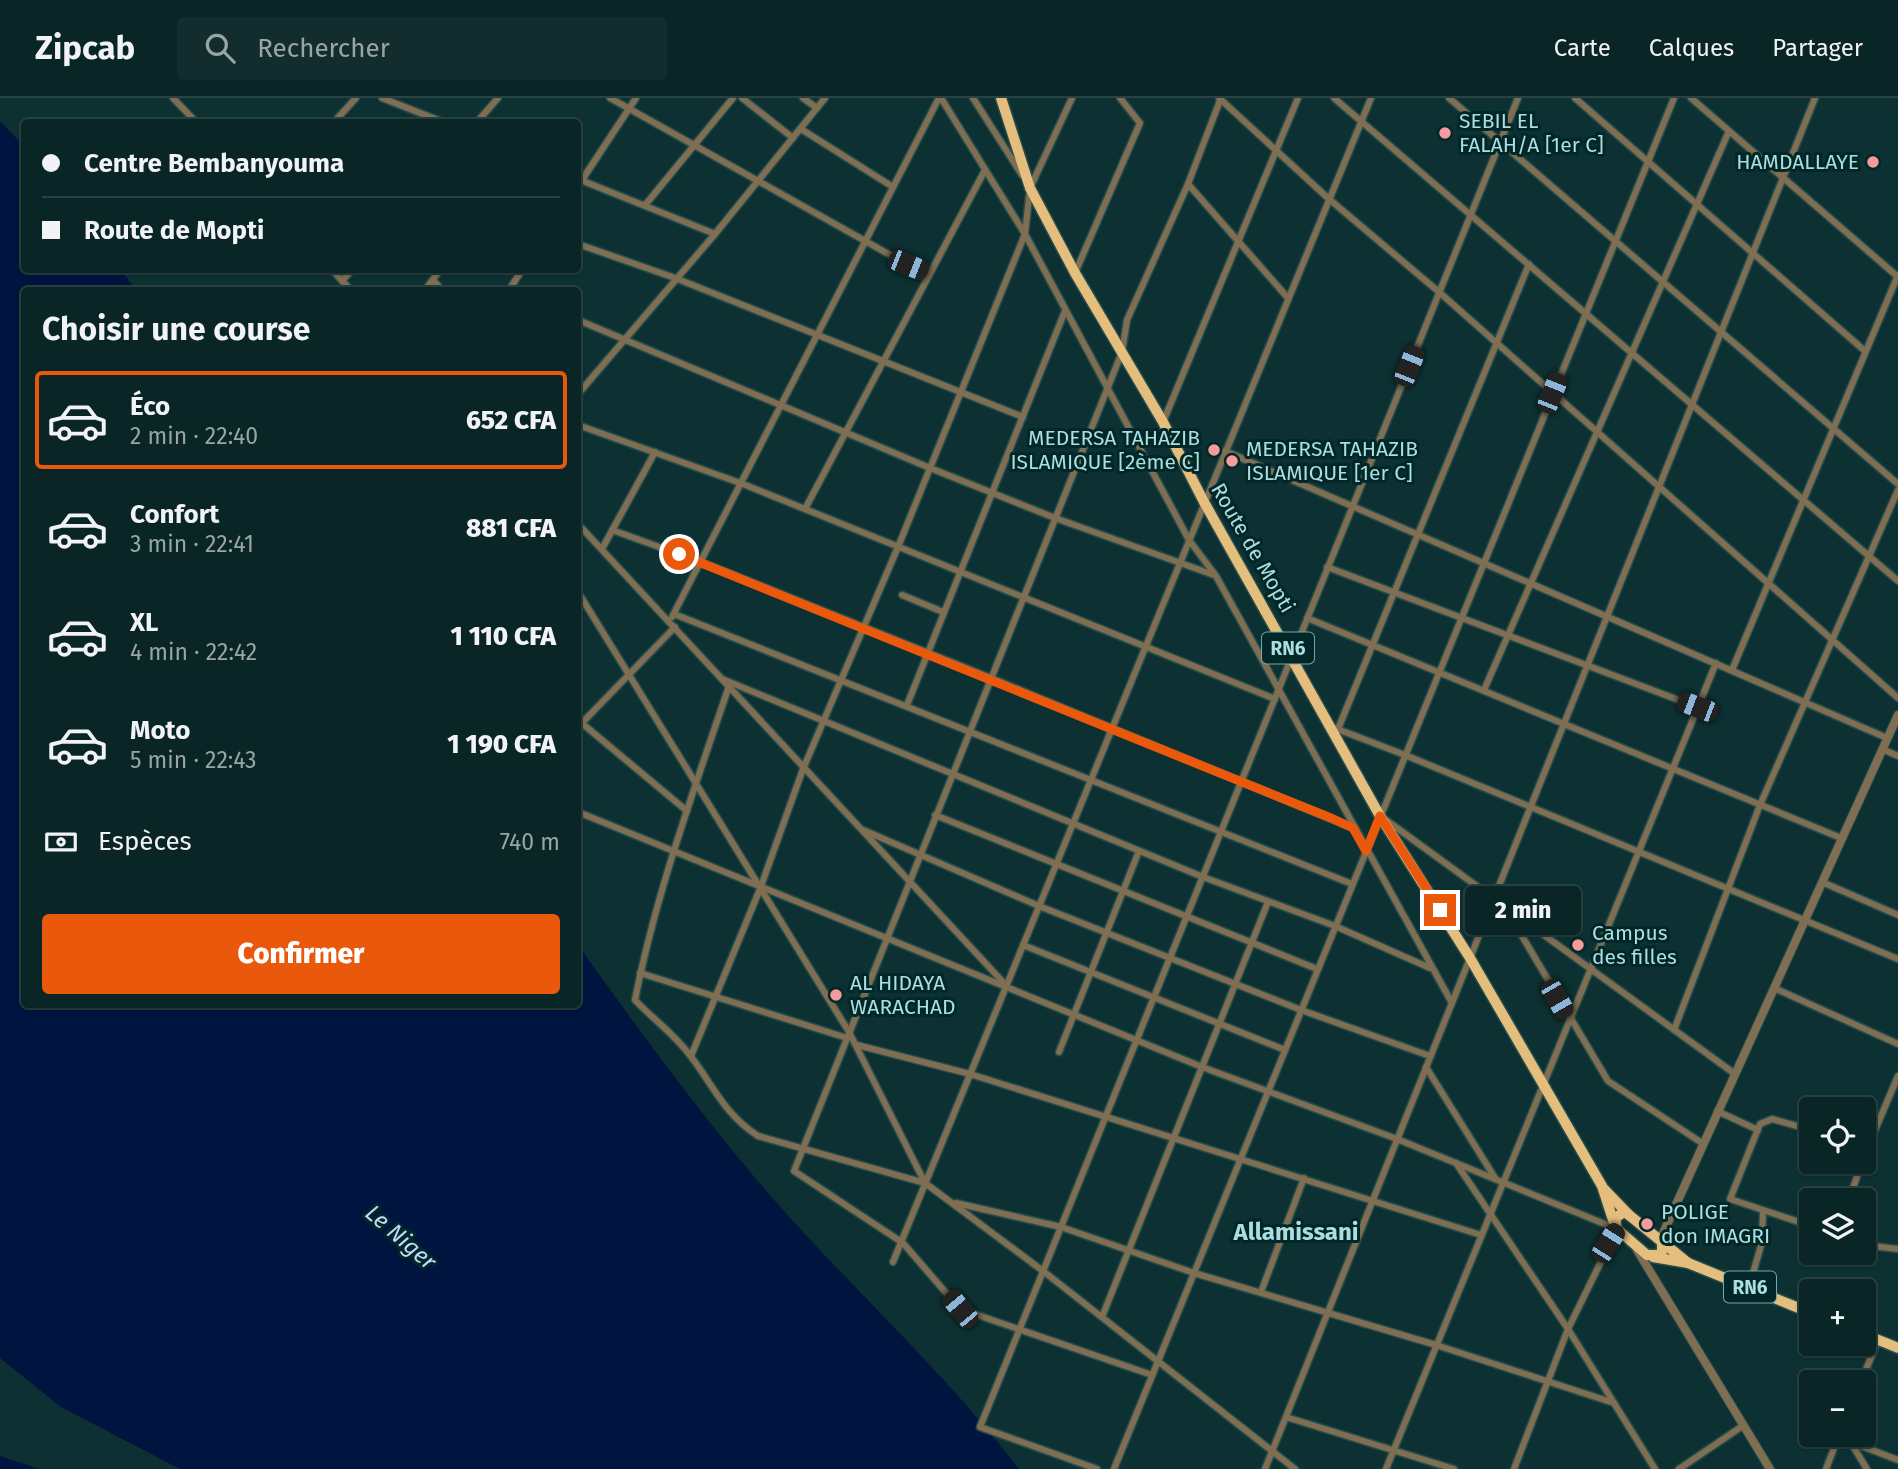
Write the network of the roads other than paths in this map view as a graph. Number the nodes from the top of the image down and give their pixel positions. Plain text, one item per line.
1 (173, 98) edge
2 (356, 98) edge
3 (382, 98) edge
4 (498, 98) edge
5 (610, 98) edge
6 (636, 98) edge
7 (733, 98) edge
8 (742, 98) edge
9 (803, 98) edge
10 (825, 98) edge
11 (940, 98) edge
12 (974, 98) edge
13 (1001, 98) edge
14 (1072, 98) edge
15 (1120, 98) edge
16 (1220, 98) edge
17 (1298, 98) edge
18 (1334, 98) edge
19 (1371, 98) edge
20 (1449, 98) edge
21 (1518, 98) edge
22 (1575, 98) edge
23 (1674, 98) edge
24 (1691, 98) edge
25 (1815, 98) edge
26 (630, 108) junction
27 (817, 108) junction
28 (193, 119) edge
29 (337, 119) edge
30 (435, 119) edge
31 (480, 119) edge
32 (1360, 123) junction
33 (802, 129) junction
34 (1729, 131) junction
35 (793, 138) junction
36 (1500, 141) junction
37 (696, 145) junction
38 (1277, 149) junction
39 (1647, 160) junction
40 (985, 170) junction
41 (1784, 178) junction
42 (581, 179) edge
43 (759, 180) junction
44 (581, 183) edge
45 (1188, 184) junction
46 (893, 187) junction
47 (1030, 188) junction
48 (1329, 199) junction
49 (1696, 203) junction
50 (646, 204) junction
51 (1471, 214) junction
52 (715, 234) junction
53 (1025, 234) junction
54 (1615, 239) junction
55 (866, 241) junction
56 (1239, 242) junction
57 (581, 245) edge
58 (1752, 252) junction
59 (1529, 264) junction
60 (335, 273) edge
61 (349, 273) edge
62 (438, 273) edge
63 (928, 273) junction
64 (1075, 273) junction
65 (1898, 276) edge
66 (675, 278) junction
67 (433, 280) junction
68 (342, 281) junction
69 (1662, 281) junction
70 (348, 287) edge
71 (427, 287) edge
72 (439, 287) edge
73 (1439, 292) junction
74 (1288, 298) junction
75 (1065, 311) junction
76 (1585, 312) junction
77 (581, 321) edge
78 (1721, 331) junction
79 (818, 335) junction
80 (622, 341) junction
81 (1496, 344) junction
82 (1866, 351) junction
83 (1122, 352) junction
84 (1631, 352) junction
85 (883, 361) junction
86 (1108, 385) junction
87 (581, 390) edge
88 (959, 393) junction
89 (1552, 393) junction
90 (1691, 404) junction
91 (783, 407) junction
92 (1023, 417) junction
93 (1163, 422) junction
94 (581, 426) edge
95 (1833, 428) junction
96 (1596, 433) junction
97 (846, 434) junction
98 (1225, 451) junction
99 (655, 452) junction
100 (930, 468) junction
101 (743, 484) junction
102 (1898, 484) edge
103 (1658, 486) junction
104 (1898, 490) edge
105 (992, 492) junction
106 (1804, 500) junction
107 (1204, 502) junction
108 (1353, 506) junction
109 (805, 509) junction
110 (1055, 518) junction
111 (581, 527) edge
112 (612, 530) junction
113 (1418, 534) junction
114 (1189, 540) junction
115 (898, 547) junction
116 (602, 550) junction
117 (1869, 556) junction
118 (701, 562) junction
119 (1179, 563) junction
120 (1483, 563) junction
121 (1327, 567) junction
122 (960, 572) junction
123 (1216, 576) junction
124 (1898, 581) edge
125 (1531, 583) junction
126 (1769, 584) junction
127 (1393, 592) junction
128 (902, 595) dead end
129 (581, 597) edge
130 (1023, 598) junction
131 (943, 611) junction
132 (674, 614) junction
133 (1606, 616) junction
134 (1460, 617) junction
135 (1307, 618) junction
136 (669, 621) junction
137 (675, 627) junction
138 (863, 628) junction
139 (1507, 635) junction
140 (1833, 640) junction
141 (1372, 645) junction
142 (1145, 648) junction
143 (925, 653) junction
144 (1292, 655) junction
145 (1716, 663) junction
146 (1586, 665) junction
147 (1732, 670) junction
148 (1438, 672) junction
149 (629, 676) junction
150 (990, 678) junction
151 (722, 679) junction
152 (840, 679) junction
153 (729, 686) junction
154 (1484, 690) junction
155 (1276, 695) junction
156 (1898, 698) edge
157 (1805, 702) junction
158 (907, 705) junction
159 (1697, 707) junction
160 (1898, 716) edge
161 (581, 721) edge
162 (824, 722) junction
163 (1563, 723) junction
164 (581, 725) edge
165 (1335, 728) junction
166 (971, 729) junction
167 (1111, 729) junction
168 (1888, 737) junction
169 (1882, 749) junction
170 (1405, 755) junction
171 (1898, 756) edge
172 (1672, 768) junction
173 (803, 769) junction
174 (953, 773) junction
175 (1091, 779) junction
176 (1242, 780) junction
177 (696, 785) junction
178 (1760, 805) junction
179 (1530, 807) junction
180 (687, 811) junction
181 (581, 813) edge
182 (935, 816) junction
183 (1380, 816) junction
184 (1072, 824) junction
185 (858, 828) junction
186 (1353, 828) junction
187 (1222, 830) junction
188 (1841, 838) junction
189 (674, 850) junction
190 (1139, 851) junction
191 (1366, 851) junction
192 (1638, 852) junction
193 (919, 856) junction
194 (1055, 865) junction
195 (1203, 877) junction
196 (1822, 882) junction
197 (908, 884) junction
198 (1352, 884) junction
199 (760, 889) junction
200 (1727, 889) junction
201 (1123, 892) junction
202 (1493, 901) junction
203 (1268, 902) junction
204 (1039, 906) junction
205 (1507, 911) junction
206 (1898, 915) edge
207 (1186, 918) junction
208 (1805, 921) junction
209 (1335, 926) junction
210 (1107, 932) junction
211 (887, 937) junction
212 (1251, 944) junction
213 (1023, 945) junction
214 (1170, 957) junction
215 (1470, 958) junction
216 (1898, 960) edge
217 (1590, 968) junction
218 (1317, 969) junction
219 (1432, 969) junction
220 (1091, 972) junction
221 (640, 973) junction
222 (1235, 984) junction
223 (1006, 985) junction
224 (1774, 988) junction
225 (716, 996) junction
226 (1154, 998) junction
227 (1452, 1003) junction
228 (1301, 1010) junction
229 (1074, 1014) junction
230 (1570, 1020) junction
231 (1219, 1024) junction
232 (1674, 1030) junction
233 (848, 1035) junction
234 (1137, 1040) junction
235 (1898, 1044) edge
236 (857, 1045) junction
237 (1285, 1050) junction
238 (1059, 1052) dead end
239 (691, 1056) junction
240 (1430, 1056) junction
241 (1202, 1067) junction
242 (1426, 1067) junction
243 (970, 1074) junction
244 (1735, 1074) junction
245 (1898, 1076) edge
246 (1542, 1086) junction
247 (1268, 1092) junction
248 (1717, 1111) junction
249 (1106, 1116) junction
250 (1876, 1123) edge
251 (1799, 1127) edge
252 (1758, 1130) junction
253 (1174, 1138) junction
254 (1397, 1139) junction
255 (1702, 1143) junction
256 (803, 1147) junction
257 (1240, 1159) junction
258 (1456, 1163) junction
259 (1304, 1178) junction
260 (1500, 1181) junction
261 (925, 1183) junction
262 (1602, 1186) junction
263 (1373, 1200) junction
264 (953, 1202) junction
265 (1762, 1211) junction
266 (1629, 1214) junction
267 (1489, 1216) junction
268 (1668, 1220) junction
269 (1799, 1222) edge
270 (1615, 1226) junction
271 (1061, 1227) junction
272 (1645, 1228) junction
273 (1481, 1235) junction
274 (1632, 1242) junction
275 (1661, 1242) junction
276 (903, 1243) junction
277 (1876, 1246) edge
278 (1898, 1249) edge
279 (1129, 1250) junction
280 (1653, 1257) junction
281 (893, 1262) dead end
282 (1688, 1263) junction
283 (1044, 1271) junction
284 (1194, 1273) junction
285 (1749, 1287) junction
286 (1261, 1293) junction
287 (1799, 1308) edge
288 (1328, 1313) junction
289 (1102, 1317) junction
290 (1568, 1329) junction
291 (1022, 1331) junction
292 (1878, 1340) joint
293 (1436, 1345) junction
294 (1898, 1348) edge
295 (1158, 1362) junction
296 (1866, 1370) edge
297 (1152, 1375) junction
298 (1548, 1380) junction
299 (1614, 1403) junction
300 (1286, 1417) junction
301 (1744, 1425) junction
302 (1835, 1447) edge
303 (1853, 1447) edge
304 (1863, 1447) edge
305 (1272, 1450) junction
306 (1392, 1451) junction
307 (1898, 1460) edge
308 (1654, 1468) edge
309 (1097, 1469) edge
310 (1114, 1469) edge
311 (1265, 1469) edge
312 (1295, 1469) edge
313 (1386, 1469) edge
314 (1454, 1469) edge
315 (1514, 1469) edge
316 (1679, 1469) edge
317 (1770, 1469) edge
318 (1826, 1469) edge
319 (1867, 1469) edge

1 - 28 street
2 - 29 street
3 - 30 street
4 - 31 street
5 - 26 street
6 - 26 street
7 - 37 street
8 - 35 street
9 - 27 street
10 - 27 street
11 - 40 street
11 - 46 street
12 - 47 street
13 - 47 highway, Route de Mopti / RN6
14 - 47 street
15 - 64 street
16 - 38 street
16 - 45 street
17 - 38 street
18 - 32 street
19 - 32 street
20 - 36 street
21 - 36 street
22 - 39 street
23 - 39 street
24 - 34 street
25 - 41 street
26 - 37 street
26 - 42 street
27 - 33 street
32 - 48 street
32 - 51 street
33 - 35 street
33 - 46 street
34 - 41 street
34 - 49 street
35 - 43 street
36 - 51 street
36 - 54 street
37 - 43 street
37 - 50 street
38 - 48 street
38 - 56 street
39 - 49 street
39 - 54 street
40 - 53 street
40 - 63 street
41 - 58 street
41 - 65 street
43 - 52 street
43 - 55 street
44 - 50 street
45 - 56 street
45 - 83 street
46 - 55 street
47 - 53 street
47 - 64 highway, Route de Mopti / RN6
48 - 73 street
48 - 74 street
49 - 58 street
49 - 69 street
50 - 52 street
51 - 59 street
51 - 73 street
52 - 66 street
53 - 75 street
53 - 88 street
54 - 69 street
54 - 76 street
55 - 63 street
55 - 79 street
56 - 74 street
56 - 93 street
57 - 66 street
58 - 78 street
58 - 82 street
59 - 76 street
59 - 81 street
60 - 68 street
61 - 68 street
62 - 67 street
63 - 85 street
64 - 83 highway, Route de Mopti / RN6
65 - 82 street
66 - 79 street
66 - 80 street
67 - 71 street
67 - 72 street
68 - 70 street
69 - 78 street
69 - 84 street
73 - 81 street
73 - 108 street
74 - 98 street
75 - 86 street
75 - 92 street
76 - 84 street
76 - 89 street
77 - 80 street
78 - 90 street
78 - 95 street
79 - 85 street
79 - 91 street
80 - 87 street
80 - 91 street
81 - 89 street
81 - 113 street
82 - 95 street
83 - 86 street
83 - 93 highway, Route de Mopti / RN6
84 - 90 street
84 - 96 street
85 - 88 street
85 - 97 street
86 - 110 street
86 - 114 street
88 - 92 street
88 - 100 street
89 - 96 street
89 - 120 street
90 - 103 street
90 - 106 street
91 - 97 street
91 - 101 street
92 - 105 street
93 - 107 highway, Route de Mopti / RN6
94 - 99 street
95 - 102 street
95 - 106 street
96 - 103 street
96 - 125 street
97 - 100 street
97 - 109 street
98 - 107 street
98 - 108 street
99 - 101 street
99 - 112 street
100 - 105 street
100 - 115 street
101 - 109 street
101 - 118 street
103 - 126 street
103 - 133 street
104 - 117 street
105 - 110 street
105 - 122 street
106 - 117 street
106 - 126 street
107 - 114 street
107 - 144 highway, Route de Mopti / RN6
108 - 113 street
108 - 121 street
109 - 115 street
110 - 119 street
110 - 130 street
111 - 116 street
112 - 116 street
112 - 118 street
113 - 120 street
113 - 127 street
114 - 119 street
114 - 123 street
115 - 122 street
115 - 138 street
116 - 136 street
117 - 124 street
117 - 140 street
118 - 132 street
118 - 138 street
119 - 123 street
119 - 142 street
120 - 125 street
120 - 134 street
121 - 127 street
121 - 135 street
122 - 130 street
122 - 131 street
123 - 155 street
125 - 133 street
125 - 139 street
126 - 140 street
126 - 147 street
127 - 134 street
127 - 141 street
128 - 131 street
129 - 149 street
130 - 142 street
130 - 150 street
131 - 143 street
132 - 136 street
132 - 152 street
133 - 145 street
133 - 146 street
134 - 139 street
134 - 148 street
135 - 141 street
135 - 144 street
136 - 137 street
137 - 149 street
137 - 151 street
138 - 143 street
138 - 152 street
139 - 146 street
139 - 154 street
140 - 156 street
140 - 157 street
141 - 148 street
141 - 165 street
142 - 155 street
142 - 167 street
143 - 150 street
143 - 158 street
144 - 155 street
144 - 165 highway, Route de Mopti / RN6
145 - 147 street
145 - 159 street
146 - 159 street
146 - 163 street
147 - 157 street
148 - 154 street
148 - 170 street
149 - 161 street
149 - 177 street
150 - 166 street
150 - 167 street
151 - 153 street
151 - 162 street
152 - 158 street
152 - 162 street
153 - 173 street
153 - 177 street
154 - 163 street
155 - 176 street
155 - 186 street
157 - 168 street
157 - 178 street
158 - 166 street
159 - 172 street
160 - 168 street
162 - 173 street
162 - 174 street
163 - 172 street
163 - 179 street
164 - 180 street
165 - 170 street
165 - 183 highway, Route de Mopti / RN6
166 - 174 street
166 - 175 street
167 - 175 street
167 - 176 street
168 - 169 street
169 - 171 street
169 - 188 street
170 - 179 street
170 - 183 street
172 - 178 street
172 - 192 street
173 - 185 street
173 - 199 street
174 - 182 street
174 - 184 street
175 - 184 street
175 - 187 street
176 - 186 street
176 - 187 street
177 - 180 street
177 - 199 street
178 - 188 street
178 - 200 street
179 - 192 street
179 - 202 street
180 - 189 street
181 - 189 street
182 - 193 street
182 - 194 street
183 - 191 street
183 - 202 street
183 - 215 highway, Route de Mopti / RN6
184 - 190 street
184 - 194 street
185 - 193 street
185 - 197 street
186 - 191 street
187 - 195 street
187 - 198 street
188 - 196 street
189 - 199 street
189 - 221 street
190 - 195 street
190 - 201 street
191 - 198 street
191 - 219 street
192 - 200 street
192 - 217 street
193 - 197 street
193 - 204 street
194 - 201 street
194 - 204 street
195 - 203 street
195 - 207 street
196 - 206 street
196 - 208 street
197 - 211 street
197 - 223 street
198 - 209 street
199 - 211 street
199 - 225 street
199 - 233 street
200 - 208 street
200 - 232 street
201 - 207 street
201 - 210 street
202 - 205 street
202 - 215 street
203 - 209 street
203 - 212 street
204 - 210 street
204 - 213 street
205 - 217 street
205 - 230 street
207 - 212 street
207 - 214 street
208 - 216 street
208 - 224 street
209 - 218 street
209 - 219 street
210 - 214 street
210 - 220 street
211 - 223 street
211 - 233 street
212 - 218 street
212 - 222 street
213 - 220 street
213 - 223 street
214 - 222 street
214 - 226 street
215 - 227 street
215 - 246 highway, Route de Mopti / RN6
217 - 230 street
217 - 232 street
218 - 228 street
219 - 227 street
220 - 226 street
220 - 229 street
221 - 225 street
221 - 239 street
222 - 228 street
222 - 231 street
223 - 229 street
223 - 243 street
224 - 235 street
224 - 244 street
225 - 233 street
225 - 239 street
226 - 231 street
226 - 234 street
227 - 240 street
228 - 237 street
228 - 240 street
229 - 234 street
229 - 238 street
230 - 246 street
230 - 255 street
231 - 237 street
231 - 241 street
232 - 244 street
233 - 236 street
233 - 256 street
234 - 241 street
234 - 249 street
236 - 243 street
236 - 261 street
237 - 247 street
239 - 256 street
240 - 242 street
241 - 247 street
241 - 253 street
242 - 254 street
242 - 260 street
243 - 249 street
243 - 261 street
244 - 248 street
245 - 250 street
246 - 260 street
246 - 262 highway, Route de Mopti / RN6
247 - 254 street
247 - 257 street
248 - 252 street
248 - 255 street
249 - 253 street
249 - 271 street
251 - 252 street
252 - 265 street
253 - 257 street
253 - 279 street
254 - 258 street
254 - 263 street
255 - 268 street
256 - 261 street
256 - 276 street
257 - 259 street
257 - 284 street
258 - 260 street
258 - 267 street
259 - 263 street
259 - 286 street
260 - 267 street
260 - 270 street
261 - 264 street
261 - 276 street
262 - 266 highway, Route de Mopti / RN6
262 - 270 highway, Route de Mopti / RN6
263 - 273 street
263 - 288 street
264 - 271 street
264 - 283 street
265 - 269 street
265 - 285 street
266 - 270 highway
266 - 272 highway, Route de Mopti
267 - 273 street
267 - 290 street
268 - 272 street
268 - 275 street
270 - 274 highway
270 - 290 street
271 - 279 street
271 - 283 street
272 - 275 highway, Route de Mopti
273 - 293 street
274 - 280 highway
274 - 301 street
275 - 280 highway
275 - 282 highway, RN6
276 - 281 street
276 - 291 street
277 - 278 street
279 - 284 street
279 - 289 street
280 - 282 highway, RN6
282 - 285 highway, RN6
283 - 289 street
283 - 291 street
284 - 286 street
284 - 295 street
285 - 287 highway, RN6
286 - 288 street
288 - 293 street
288 - 300 street
289 - 295 street
290 - 298 street
290 - 299 street
291 - 297 street
291 - 309 street
292 - 294 highway
292 - 296 street
293 - 298 street
293 - 306 street
295 - 297 street
295 - 305 street
297 - 310 street
298 - 299 street
298 - 315 street
299 - 308 street
300 - 305 street
300 - 306 street
301 - 316 street
301 - 317 street
302 - 318 street
303 - 319 street
304 - 307 street
305 - 311 street
305 - 312 street
306 - 313 street
306 - 314 street

